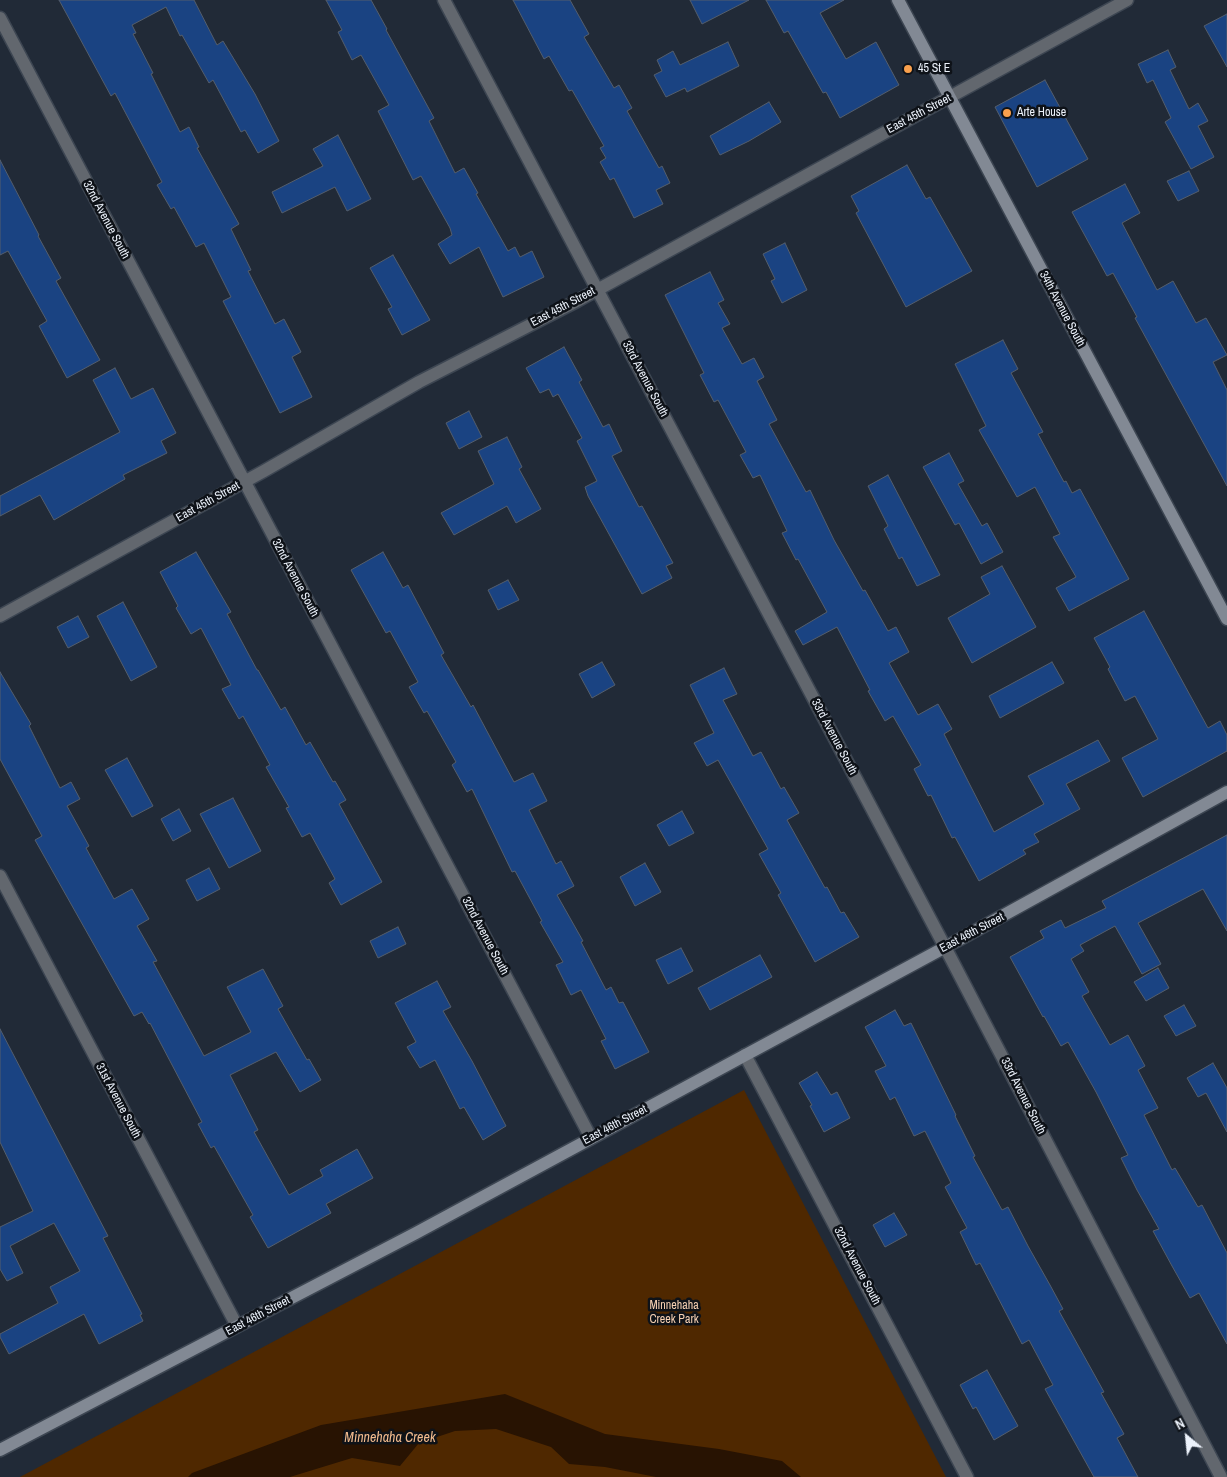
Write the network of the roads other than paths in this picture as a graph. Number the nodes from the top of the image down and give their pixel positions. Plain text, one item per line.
1 (444, 0) edge
2 (898, 0) edge
3 (1127, 0) edge
4 (0, 18) edge
5 (949, 98) junction
6 (598, 289) junction
7 (244, 482) junction
8 (0, 616) edge
9 (1227, 619) edge
10 (1227, 792) edge
11 (0, 876) edge
12 (945, 947) junction
13 (745, 1055) junction
14 (591, 1138) junction
15 (237, 1326) junction
16 (0, 1450) edge
17 (967, 1477) edge
18 (1221, 1477) edge

1 - 6 street, 33rd Avenue South
2 - 5 street, 34th Avenue South
3 - 5 street, East 45th Street
4 - 7 street, 32nd Avenue South
5 - 6 street, East 45th Street
5 - 9 street, 34th Avenue South
6 - 7 street, East 45th Street
6 - 12 street, 33rd Avenue South
7 - 8 street, East 45th Street
7 - 14 street, 32nd Avenue South
10 - 12 street, East 46th Street
11 - 15 street, 31st Avenue South
12 - 13 street, East 46th Street
12 - 18 street, 33rd Avenue South
13 - 14 street, East 46th Street
13 - 17 street, 32nd Avenue South
14 - 15 street, East 46th Street
15 - 16 street, East 46th Street

